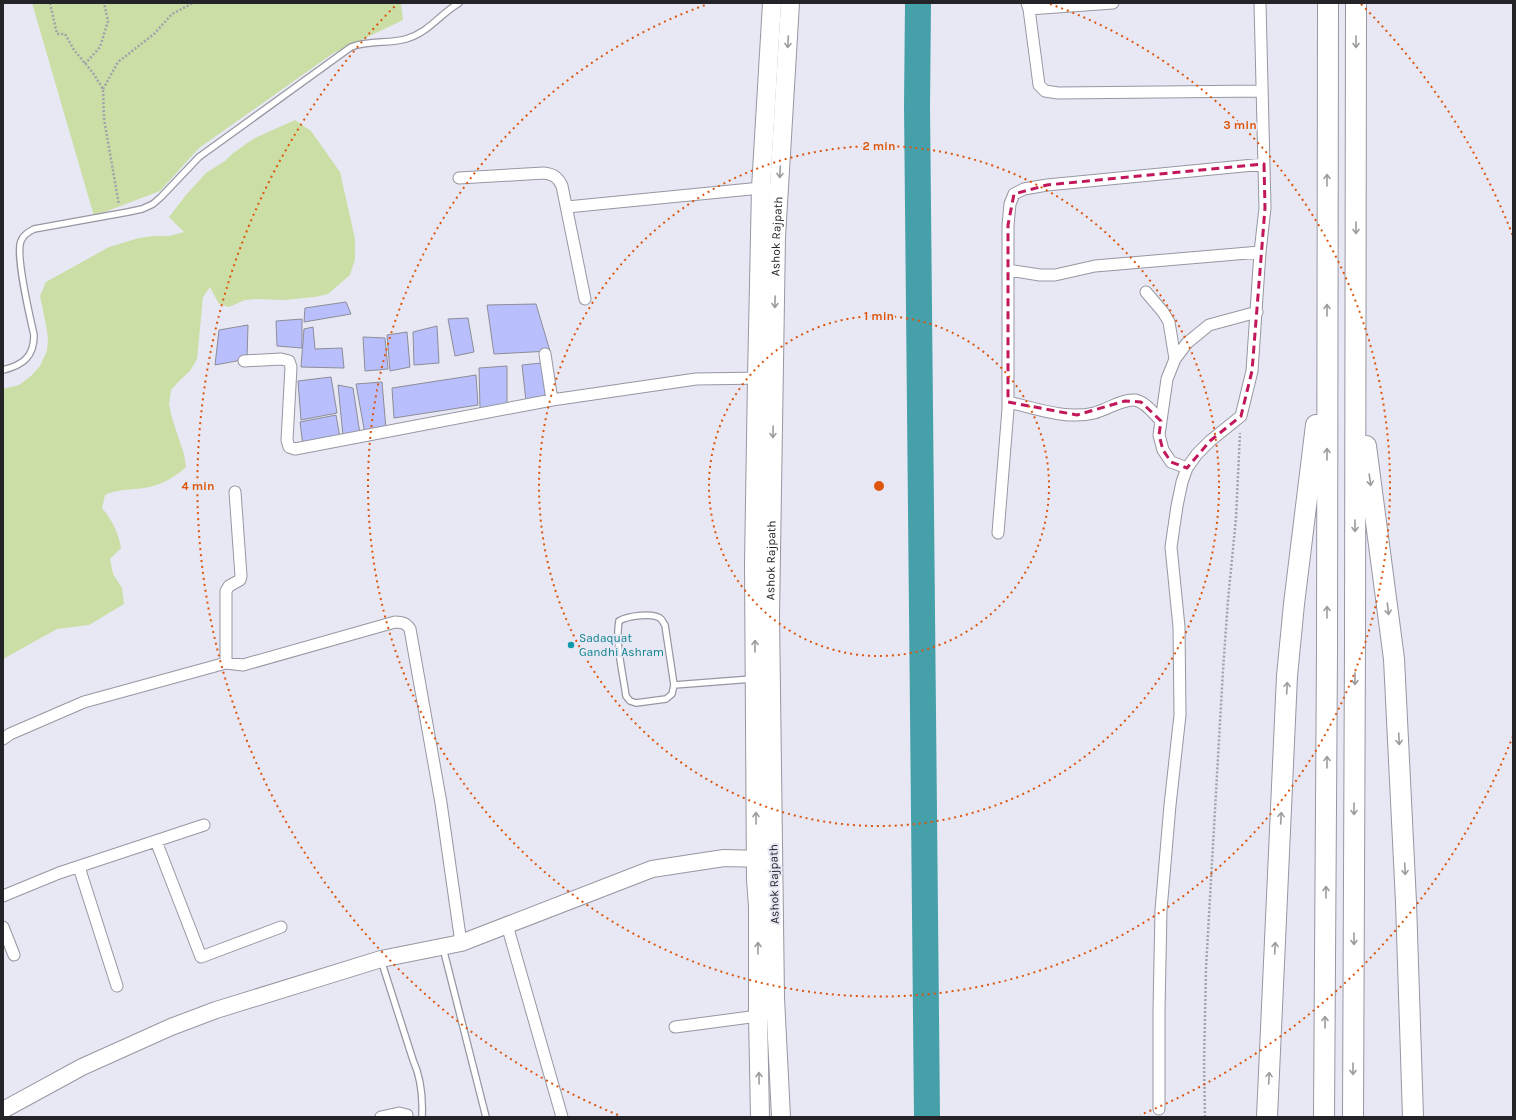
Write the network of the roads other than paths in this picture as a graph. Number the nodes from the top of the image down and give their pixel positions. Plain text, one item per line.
1 (459, 3) edge
2 (772, 3) edge
3 (790, 3) edge
4 (1113, 3) edge
5 (1260, 3) edge
6 (1328, 3) edge
7 (1356, 3) edge
8 (1028, 6) edge
9 (1262, 91) junction
10 (1264, 164) junction
11 (460, 178) dead end
12 (760, 188) junction
13 (779, 191) junction
14 (567, 207) junction
15 (1260, 252) junction
16 (1008, 270) junction
17 (1146, 292) dead end
18 (585, 299) dead end
19 (1257, 312) junction
20 (1326, 340) junction
21 (545, 354) dead end
22 (1175, 359) junction
23 (244, 362) dead end
24 (3, 370) edge
25 (1356, 372) junction
26 (765, 378) junction
27 (552, 400) junction
28 (1008, 402) junction
29 (1161, 421) junction
30 (1187, 468) junction
31 (235, 492) dead end
32 (998, 533) dead end
33 (226, 663) junction
34 (763, 679) junction
35 (674, 685) junction
36 (3, 738) edge
37 (204, 825) dead end
38 (156, 841) junction
39 (765, 859) junction
40 (79, 867) junction
41 (3, 896) edge
42 (507, 925) junction
43 (3, 927) edge
44 (281, 927) dead end
45 (461, 942) junction
46 (443, 947) junction
47 (14, 955) dead end
48 (381, 959) junction
49 (117, 986) dead end
50 (758, 1016) junction
51 (675, 1026) dead end
52 (1159, 1109) dead end
53 (3, 1110) edge
54 (381, 1117) edge
55 (407, 1117) edge
56 (422, 1117) edge
57 (486, 1117) edge
58 (562, 1117) edge
59 (760, 1117) edge
60 (781, 1117) edge
61 (1267, 1117) edge
62 (1324, 1117) edge
63 (1353, 1117) edge
64 (1413, 1117) edge

1 - 24 lane
2 - 12 main road, Ashok Rajpath
3 -> 13 main road, Ashok Rajpath
4 - 8 street
5 - 9 street
20 -> 6 highway
7 -> 25 highway
8 - 9 street
9 - 10 street
10 - 15 street
10 - 16 street
11 - 14 street
12 - 13 street
12 - 14 street
12 - 26 main road, Ashok Rajpath
13 -> 26 main road, Ashok Rajpath
14 - 18 street
15 - 16 street
15 - 19 street
16 - 28 street
17 - 22 street
19 - 22 street
19 - 30 street
61 -> 20 highway
62 -> 20 highway
21 - 27 street
22 - 29 street
23 - 27 street
25 -> 63 highway
25 -> 64 highway
26 - 27 street
26 - 34 main road, Ashok Rajpath
28 - 29 street
28 - 32 street
29 - 30 street
30 - 52 street
31 - 33 street
33 - 36 street
33 - 45 street
34 - 35 lane
34 - 39 main road, Ashok Rajpath
35 - 35 lane
37 - 38 street
38 - 40 street
38 - 44 street
39 - 42 street
50 -> 39 main road, Ashok Rajpath
39 - 60 main road, Ashok Rajpath
40 - 41 street
40 - 49 street
42 - 45 street
42 - 58 street
43 - 47 street
45 - 46 street
46 - 48 street
46 - 57 lane
48 - 53 street
48 - 56 lane
50 - 51 street
59 -> 50 main road, Ashok Rajpath
54 - 55 street

